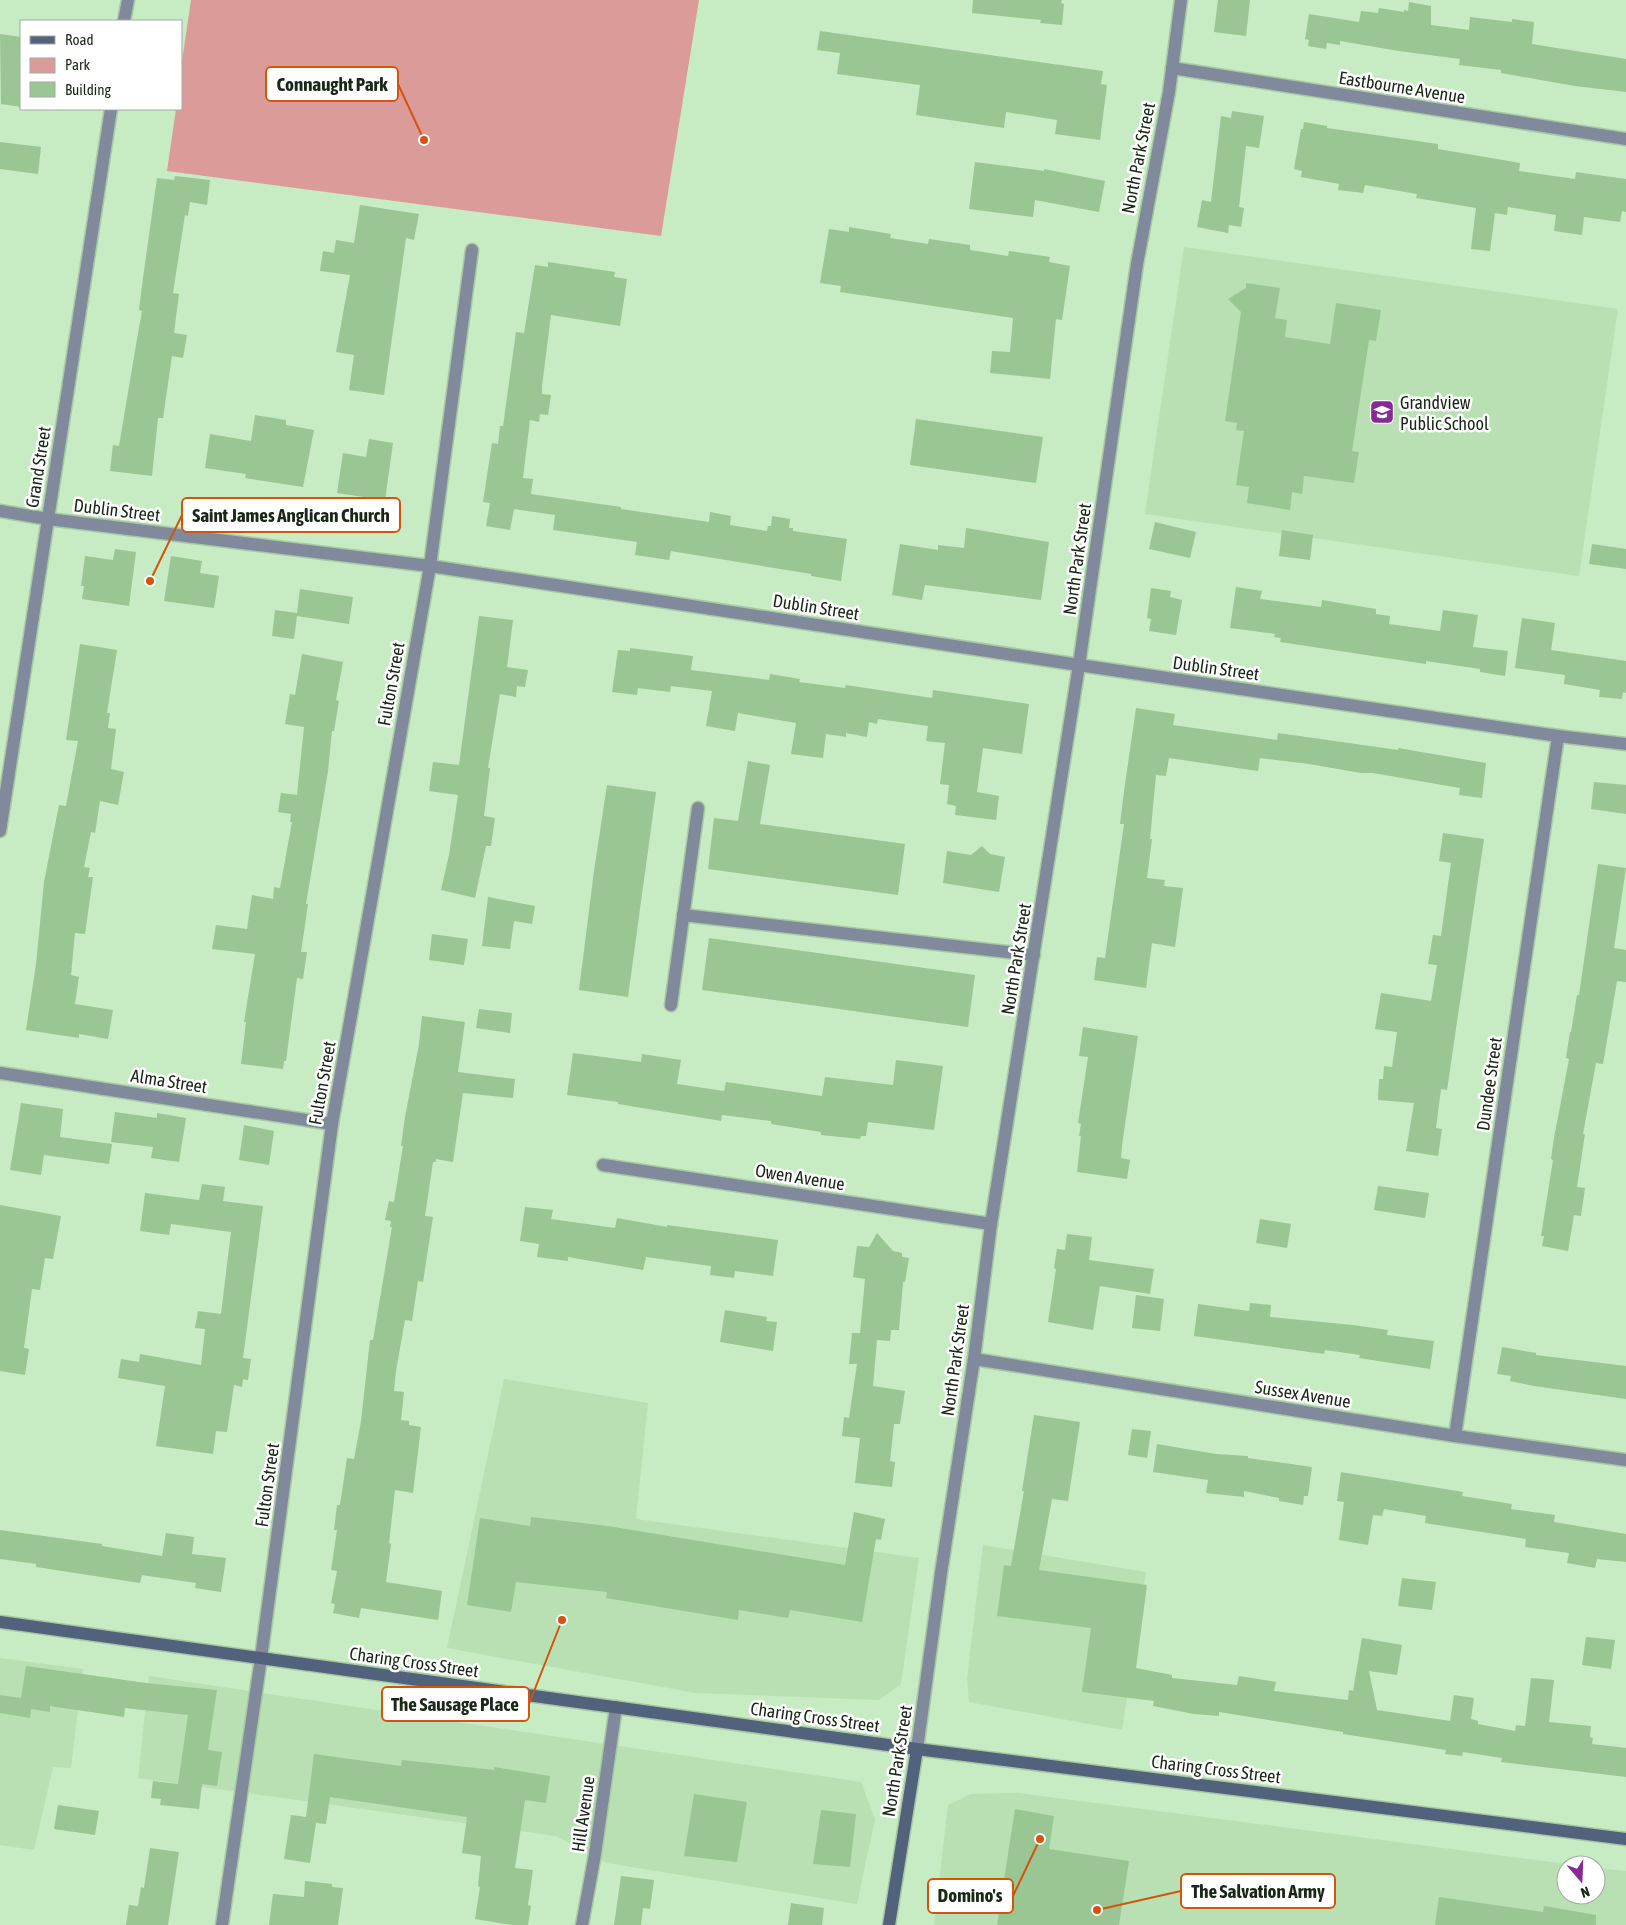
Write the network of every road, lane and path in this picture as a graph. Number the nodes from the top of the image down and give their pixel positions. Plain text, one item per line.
1 (128, 0) edge
2 (1181, 0) edge
3 (124, 20) edge
4 (1172, 68) junction
5 (111, 110) edge
6 (1626, 139) edge
7 (472, 250) dead end
8 (0, 511) edge
9 (48, 519) junction
10 (430, 566) junction
11 (1080, 666) junction
12 (1558, 736) junction
13 (1626, 744) edge
14 (698, 808) dead end
15 (0, 831) edge
16 (683, 915) junction
17 (1034, 955) junction
18 (670, 1005) dead end
19 (0, 1072) edge
20 (332, 1124) junction
21 (603, 1165) dead end
22 (991, 1224) junction
23 (974, 1359) junction
24 (1455, 1436) junction
25 (1626, 1460) edge
26 (0, 1622) edge
27 (261, 1658) junction
28 (616, 1707) junction
29 (917, 1749) junction
30 (1626, 1839) edge
31 (222, 1925) edge
32 (582, 1925) edge
33 (888, 1925) edge

1 - 3 street
2 - 4 street, North Park Street
4 - 6 street, Eastbourne Avenue
4 - 11 street, North Park Street
5 - 9 street, Grand Street
7 - 10 street, Fulton Street
8 - 9 street, Dublin Street
9 - 10 street, Dublin Street
9 - 15 street, Grand Street
10 - 11 street, Dublin Street
10 - 20 street, Fulton Street
11 - 12 street, Dublin Street
11 - 17 street, North Park Street
12 - 13 street, Dublin Street
12 - 24 street, Dundee Street
14 - 16 street
16 - 17 street
16 - 18 street
17 - 22 street, North Park Street
19 - 20 street, Alma Street
20 - 27 street, Fulton Street
21 - 22 street, Owen Avenue
22 - 23 street, North Park Street
23 - 24 street, Sussex Avenue
23 - 29 street, North Park Street
24 - 25 street, Sussex Avenue
26 - 27 main road, Charing Cross Street
27 - 28 main road, Charing Cross Street
27 - 31 street, Fulton Street
28 - 29 main road, Charing Cross Street
28 - 32 street, Hill Avenue
29 - 30 main road, Charing Cross Street
29 - 33 main road, North Park Street

